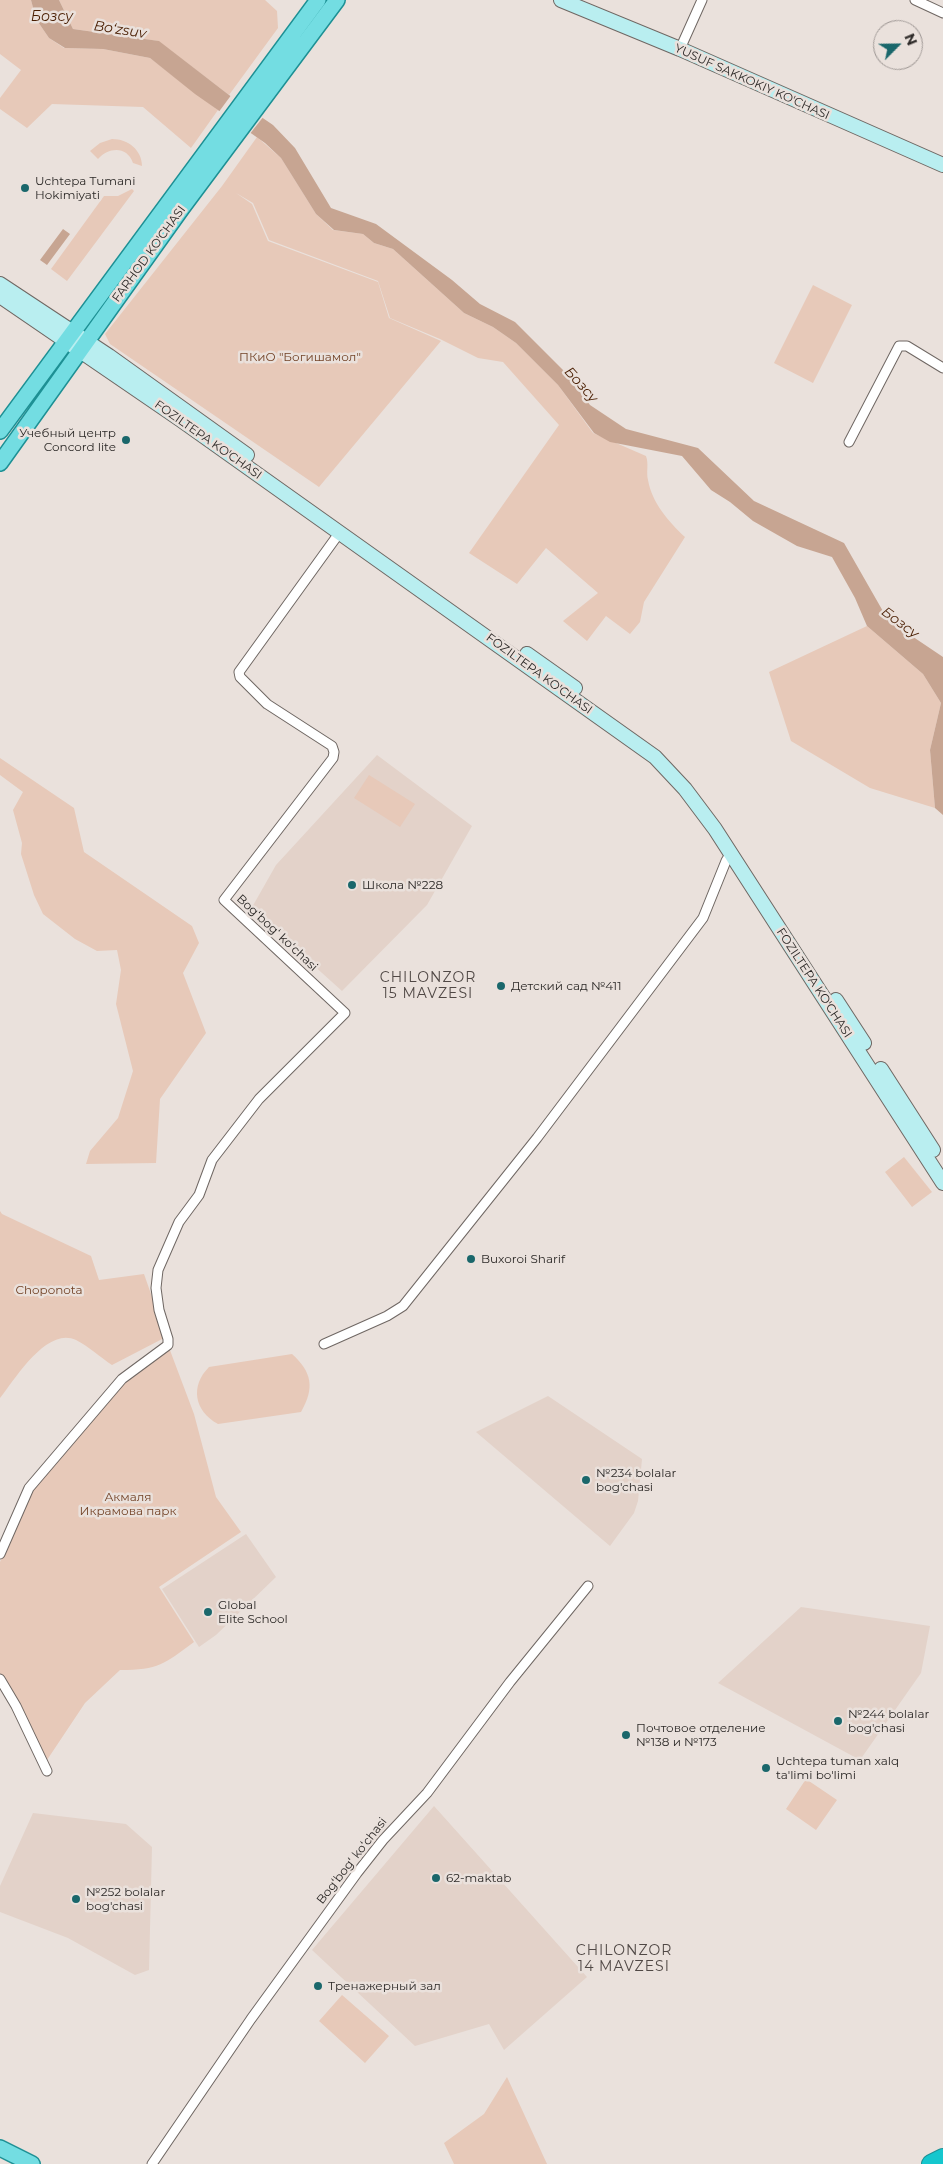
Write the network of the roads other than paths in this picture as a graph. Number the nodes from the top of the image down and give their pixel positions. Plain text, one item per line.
1 (318, 0) edge
2 (337, 0) edge
3 (561, 0) edge
4 (702, 0) edge
5 (915, 0) edge
6 (943, 13) edge
7 (680, 49) junction
8 (943, 165) edge
9 (0, 284) edge
10 (0, 296) edge
11 (69, 337) junction
12 (83, 347) junction
13 (943, 368) edge
14 (0, 431) edge
15 (849, 442) dead end
16 (0, 462) edge
17 (340, 532) junction
18 (734, 851) junction
19 (943, 1166) edge
20 (943, 1183) edge
21 (324, 1344) dead end
22 (0, 1554) edge
23 (588, 1586) dead end
24 (0, 1679) edge
25 (47, 1771) dead end
26 (0, 2148) edge
27 (943, 2158) edge
28 (32, 2164) edge
29 (152, 2164) edge
30 (931, 2164) edge

1 - 11 main road, FARHOD KO'CHASI
2 - 12 main road, FARHOD KO'CHASI
3 - 7 main road, YUSUF SAKKOKIY KO'CHASI
4 - 7 street
5 - 6 street
7 - 8 main road, YUSUF SAKKOKIY KO'CHASI
9 - 11 main road, FOZILTEPA KO'CHASI
10 - 11 main road, FOZILTEPA KO'CHASI
11 - 12 main road, FOZILTEPA KO'CHASI
11 - 14 main road, FARHOD KO'CHASI
12 - 16 main road, FARHOD KO'CHASI
12 - 17 main road, FOZILTEPA KO'CHASI
12 - 18 main road, FOZILTEPA KO'CHASI
13 - 15 street
17 - 18 main road, FOZILTEPA KO'CHASI
17 - 22 street, Bogʻbogʻ koʻchasi
18 - 19 main road, FOZILTEPA KO'CHASI
18 - 20 main road, FOZILTEPA KO'CHASI
18 - 21 street
23 - 29 street, Bogʻbogʻ koʻchasi
24 - 25 street
26 - 28 main road
27 - 30 highway

